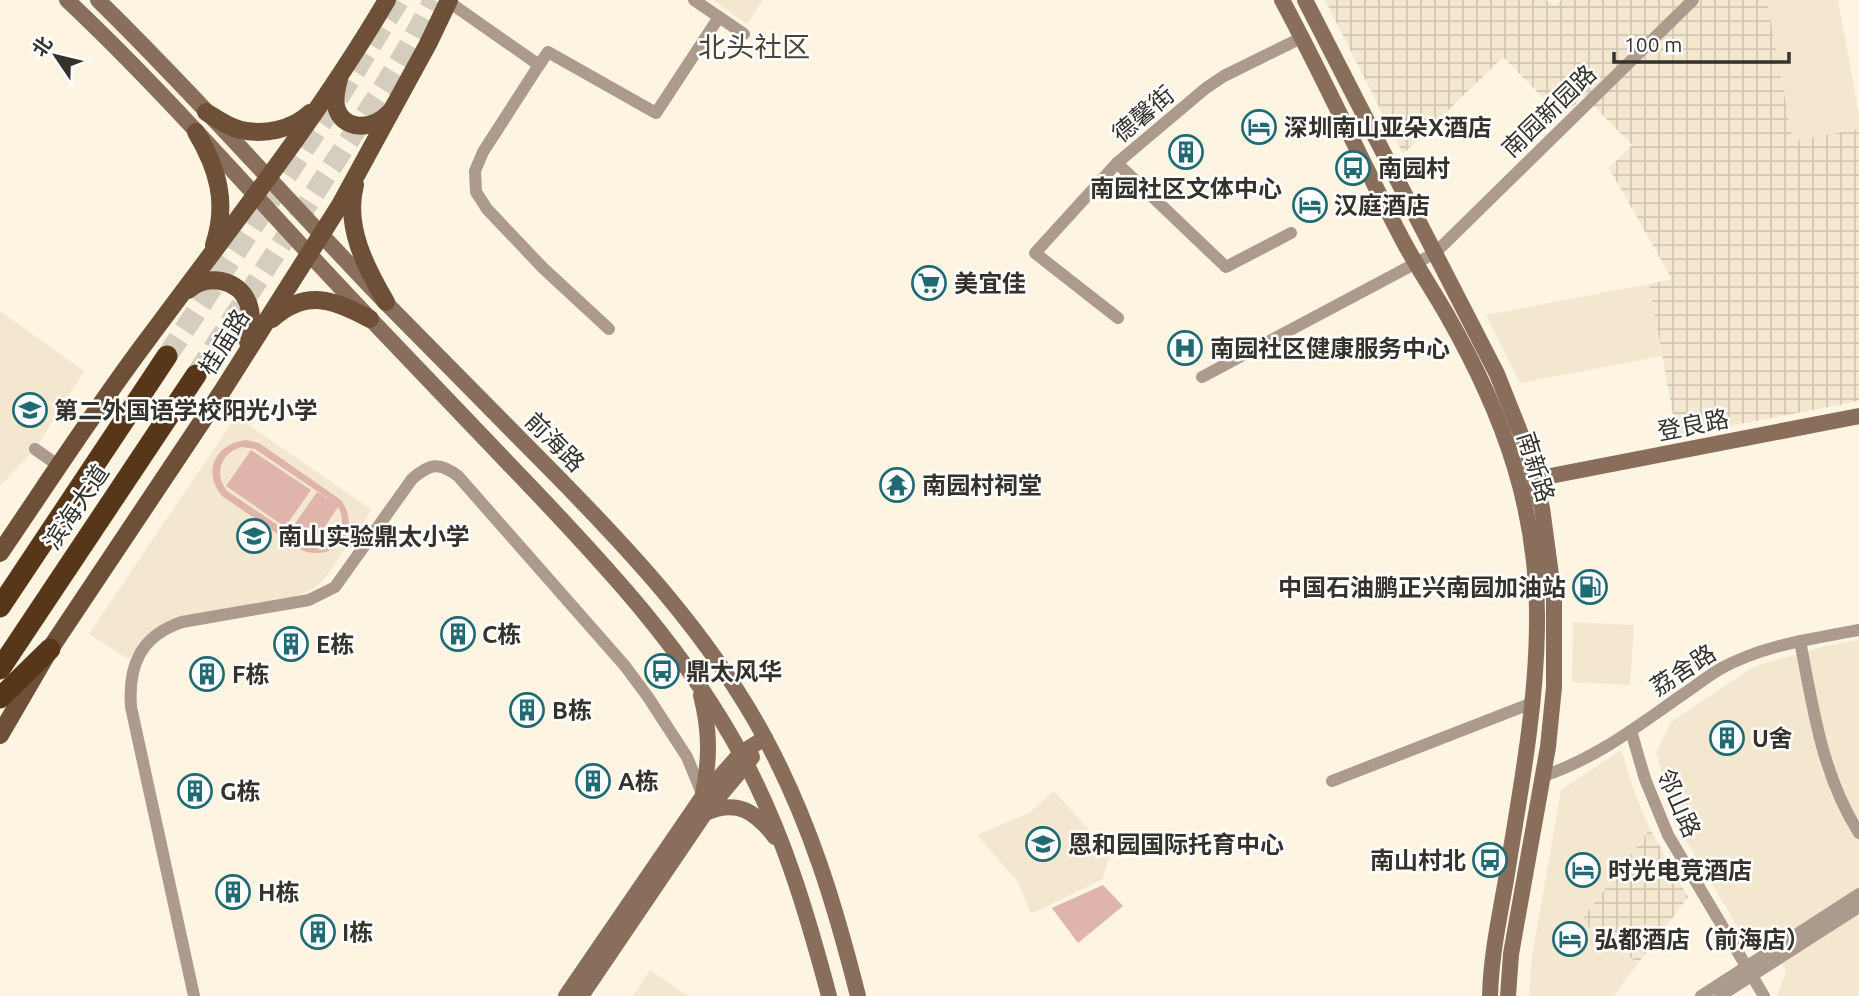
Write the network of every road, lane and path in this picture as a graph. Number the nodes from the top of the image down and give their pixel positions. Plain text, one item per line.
1 (67, 0) edge
2 (98, 0) edge
3 (387, 0) edge
4 (694, 0) edge
5 (1282, 0) edge
6 (1305, 0) edge
7 (1693, 0) edge
8 (449, 1) edge
9 (719, 17) junction
10 (744, 34) dead end
11 (1301, 38) junction
12 (539, 65) junction
13 (341, 72) junction
14 (320, 104) junction
15 (394, 107) junction
16 (206, 112) junction
17 (196, 132) junction
18 (1117, 163) junction
19 (359, 172) junction
20 (268, 178) junction
21 (255, 196) junction
22 (1290, 233) dead end
23 (321, 234) junction
24 (1435, 253) junction
25 (309, 254) junction
26 (1417, 263) junction
27 (203, 266) junction
28 (179, 298) junction
29 (386, 302) junction
30 (370, 318) junction
31 (1118, 318) dead end
32 (609, 330) dead end
33 (252, 342) junction
34 (167, 356) tunnel mouth
35 (196, 375) tunnel mouth
36 (1202, 377) dead end
37 (1859, 416) edge
38 (35, 449) dead end
39 (59, 466) junction
40 (1535, 479) junction
41 (0, 553) edge
42 (0, 607) edge
43 (1859, 630) edge
44 (1800, 642) junction
45 (50, 649) junction
46 (0, 669) edge
47 (698, 683) junction
48 (0, 698) edge
49 (1532, 703) junction
50 (1631, 731) junction
51 (0, 735) edge
52 (765, 738) junction
53 (743, 759) junction
54 (1543, 776) junction
55 (1332, 781) dead end
56 (702, 796) junction
57 (705, 813) junction
58 (1859, 833) edge
59 (785, 851) junction
60 (1859, 894) edge
61 (1859, 907) edge
62 (1494, 954) junction
63 (1511, 954) junction
64 (1749, 971) junction
65 (194, 996) edge
66 (566, 996) edge
67 (581, 996) edge
68 (829, 996) edge
69 (858, 996) edge
70 (1490, 996) edge
71 (1508, 996) edge
72 (1701, 996) edge
73 (1720, 996) edge
74 (1764, 996) edge

1 - 17 main road, 前海路
2 - 16 main road, 前海路
3 - 13 main road
4 - 9 street
5 - 11 main road, 南新路
6 - 24 main road, 南新路
7 - 24 street, 南园新园路
8 - 12 street
8 - 15 main road, 桂庙路
9 - 10 street
9 - 12 street
11 - 18 street, 德馨街
11 - 26 main road, 南新路
12 - 32 street
13 - 14 main road
13 - 15 main road
14 - 16 main road
14 - 20 main road
15 - 19 main road, 桂庙路
16 - 20 main road, 前海路
17 - 21 main road, 前海路
17 - 27 main road
18 - 22 street
18 - 31 street, 德馨街
19 - 23 main road, 桂庙路
19 - 29 main road
20 - 21 main road
20 - 23 main road, 前海路
21 - 25 main road, 前海路
21 - 27 main road
23 - 25 main road, 桂庙路
23 - 29 main road, 前海路
24 - 26 street, 南园新园路
24 - 40 main road, 南新路
25 - 30 main road, 前海路
25 - 33 main road, 桂庙路
26 - 36 street, 南园新园路
26 - 49 main road, 南新路
27 - 28 main road
28 - 33 main road
28 - 39 main road
29 - 52 main road, 前海路
30 - 33 main road
30 - 47 main road, 前海路
33 - 45 main road, 桂庙路
34 - 42 highway, 滨海大道
35 - 46 highway, 滨海大道
37 - 40 main road, 登良路
38 - 39 street
39 - 41 main road
40 - 54 main road, 南新路
43 - 44 street, 荔舍路
44 - 50 street, 荔舍路
44 - 58 street
45 - 48 highway
45 - 51 main road, 桂庙路
47 - 53 main road, 前海路
47 - 56 main road
49 - 55 street
49 - 62 main road, 南新路
50 - 54 street, 荔舍路
50 - 64 street, 邻山路
52 - 53 main road
52 - 69 main road, 前海路
53 - 56 main road
53 - 57 main road
53 - 59 main road, 前海路
54 - 63 main road, 南新路
56 - 65 street
56 - 66 main road
57 - 59 main road
57 - 67 main road
59 - 68 main road, 前海路
60 - 64 street
61 - 64 street
62 - 63 main road
62 - 70 main road, 南新路
63 - 71 main road, 南新路
64 - 72 street
64 - 73 street
64 - 74 street, 邻山路

